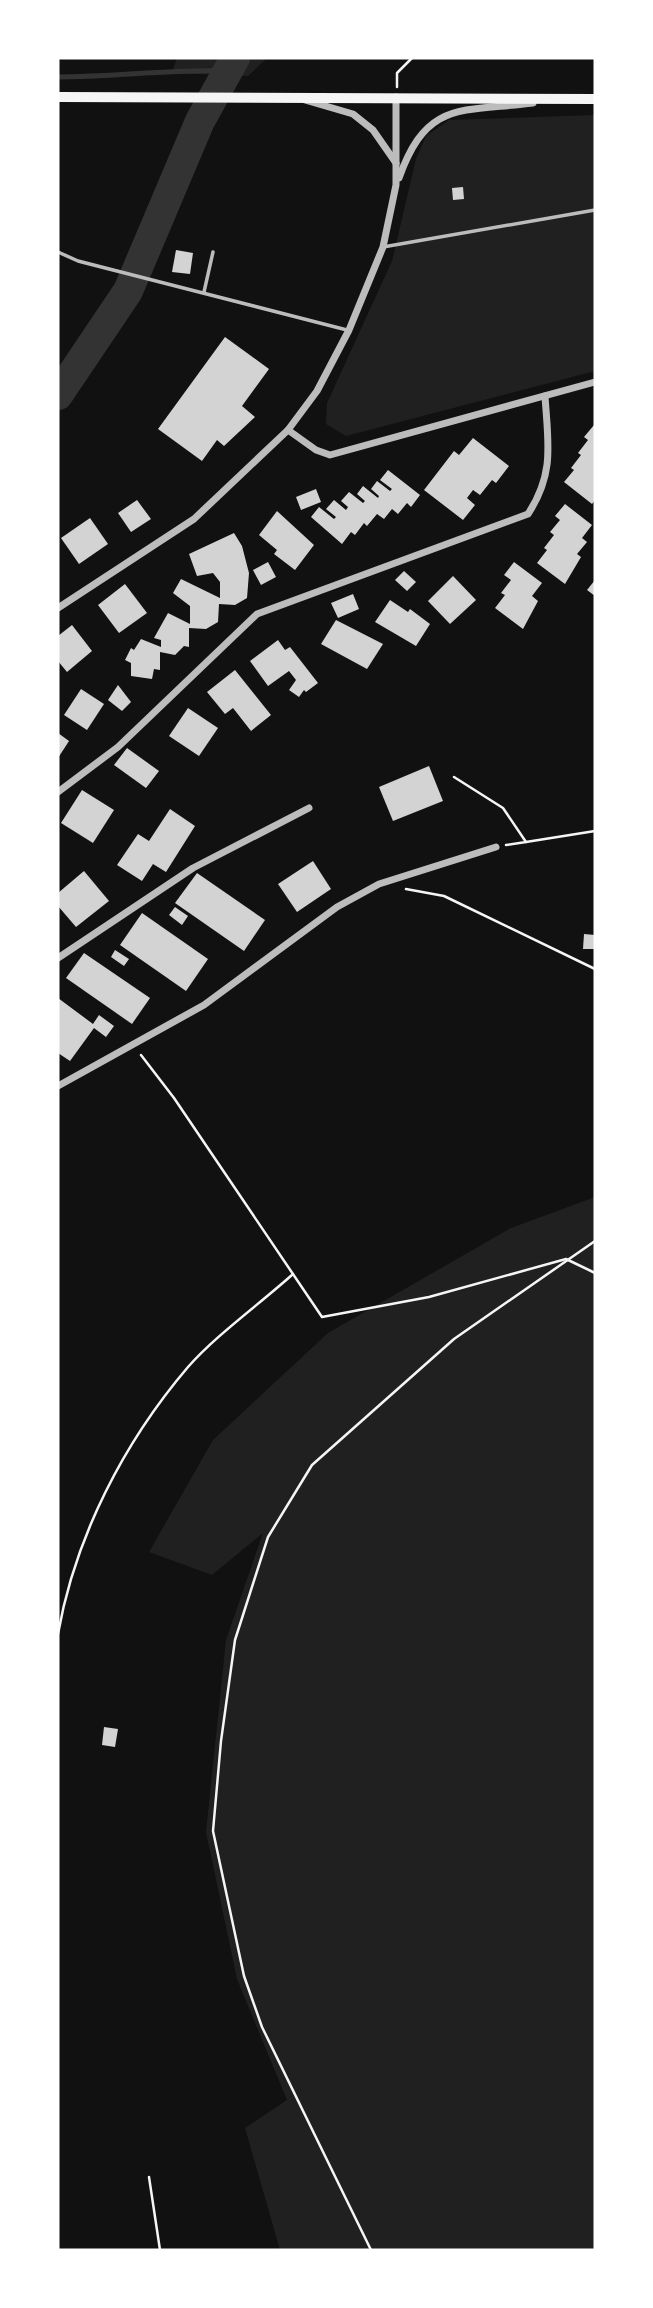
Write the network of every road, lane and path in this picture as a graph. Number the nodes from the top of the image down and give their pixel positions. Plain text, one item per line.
1 (412, 58) edge
2 (294, 96) junction
3 (58, 97) edge
4 (396, 97) junction
5 (568, 99) junction
6 (595, 99) edge
7 (396, 163) junction
8 (396, 186) junction
9 (595, 210) edge
10 (383, 247) junction
11 (58, 252) edge
12 (213, 252) dead end
13 (204, 292) junction
14 (349, 330) junction
15 (595, 382) edge
16 (545, 396) junction
17 (288, 430) junction
18 (58, 608) edge
19 (454, 778) dead end
20 (58, 792) edge
21 (309, 808) dead end
22 (595, 831) edge
23 (526, 842) junction
24 (496, 847) joint
25 (405, 889) dead end
26 (58, 958) edge
27 (595, 969) edge
28 (134, 1046) junction
29 (58, 1086) edge
30 (595, 1241) edge
31 (566, 1259) junction
32 (595, 1273) edge
33 (293, 1274) junction
34 (58, 1634) edge
35 (149, 2177) dead end
36 (160, 2250) edge
37 (371, 2250) edge

1 - 4 path
2 - 3 main road
2 - 4 main road
2 - 7 street
4 - 5 main road
4 - 7 street
5 - 6 main road
5 - 8 street
7 - 8 street
8 - 10 street
9 - 10 lane
10 - 14 street
11 - 13 lane
12 - 13 lane
13 - 14 lane
14 - 17 street
15 - 16 street
16 - 17 street
16 - 20 street
17 - 18 street
19 - 23 path
21 - 26 street
22 - 23 path
23 - 24 path
24 - 28 street
25 - 27 path
28 - 29 street
28 - 33 path
30 - 31 path
31 - 32 path
31 - 33 path
31 - 37 path
33 - 34 path
35 - 36 path

